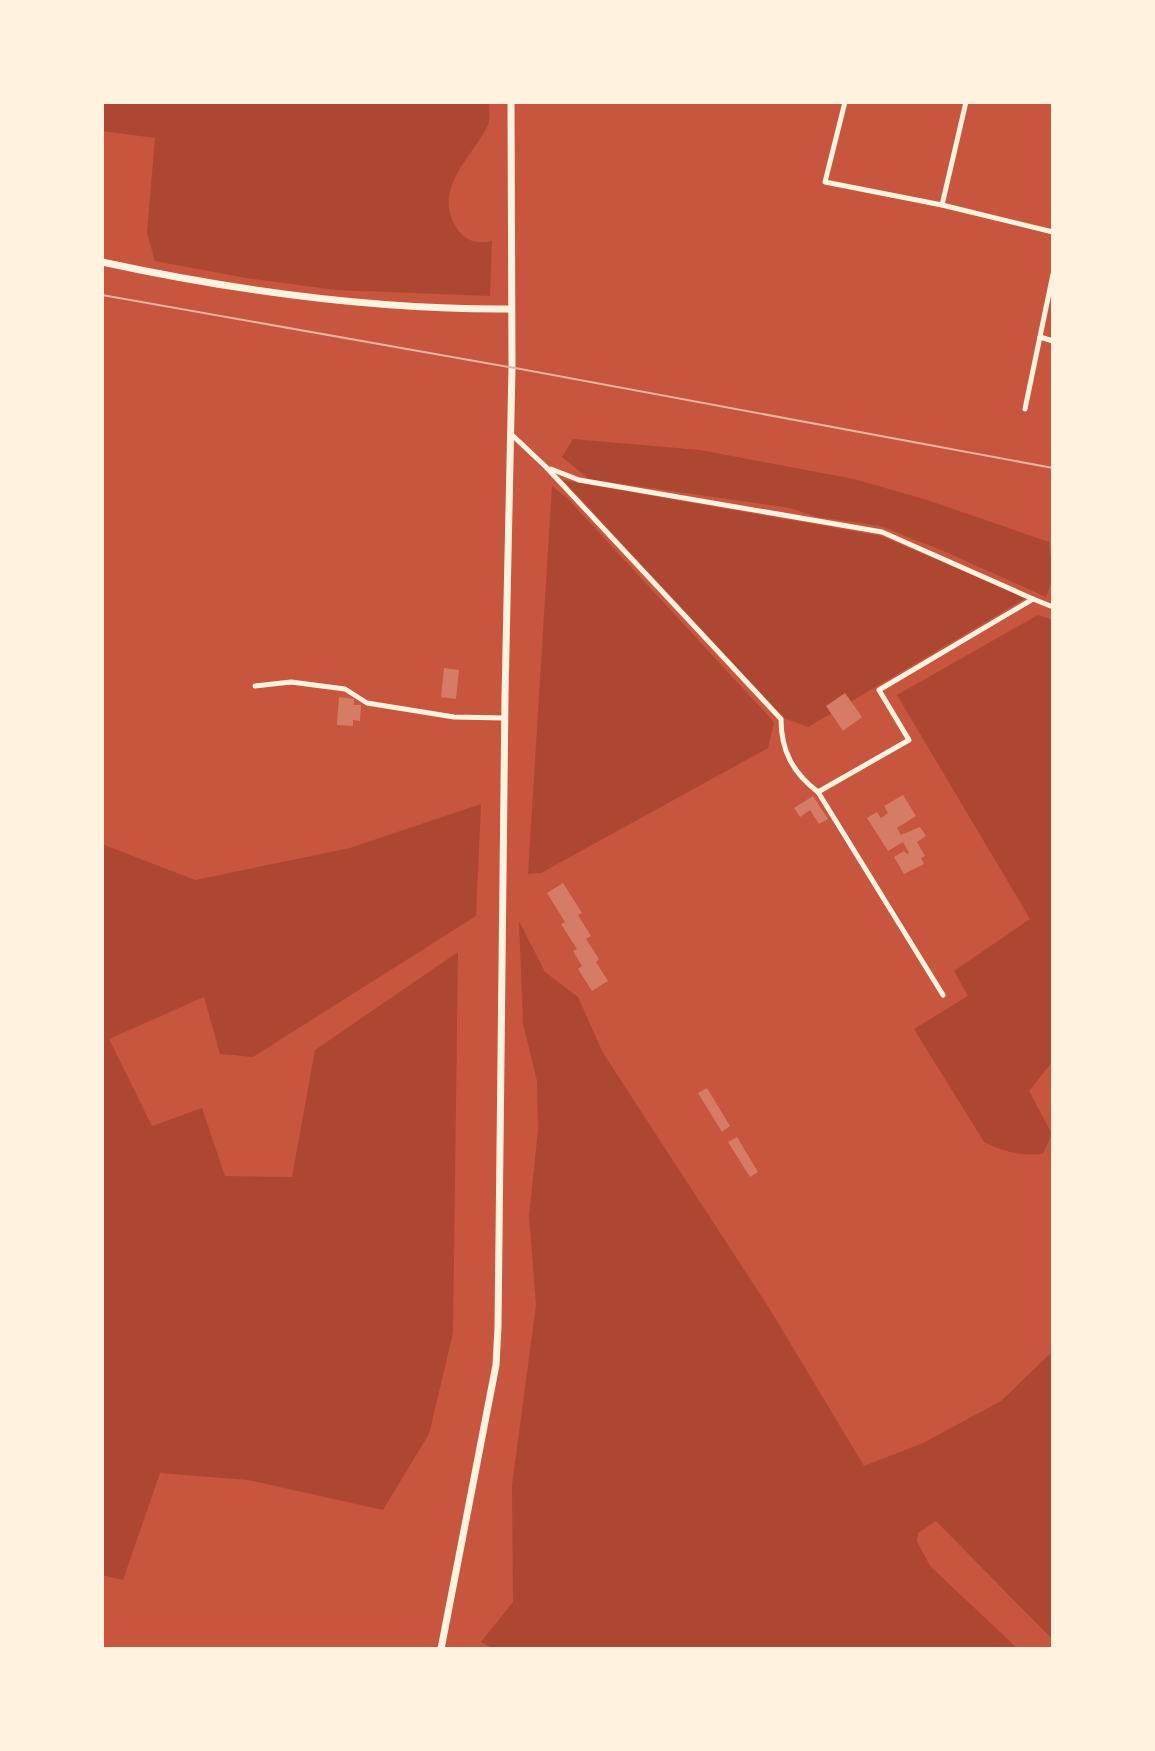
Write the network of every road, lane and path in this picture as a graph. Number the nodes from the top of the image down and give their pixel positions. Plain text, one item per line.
1 (511, 102) edge
2 (845, 102) edge
3 (966, 102) edge
4 (942, 205) junction
5 (1053, 232) edge
6 (102, 262) edge
7 (1053, 274) edge
8 (511, 309) junction
9 (1040, 337) junction
10 (1053, 341) edge
11 (1025, 409) dead end
12 (510, 433) junction
13 (546, 467) junction
14 (1033, 599) junction
15 (1053, 607) edge
16 (255, 686) dead end
17 (505, 718) junction
18 (818, 792) junction
19 (943, 995) dead end
20 (441, 1649) edge

1 - 8 main road
2 - 4 street
3 - 4 street
4 - 5 street
6 - 8 main road
7 - 9 street
8 - 12 main road
9 - 10 street
9 - 11 street
12 - 13 street
12 - 17 main road
13 - 14 street
13 - 18 street
14 - 15 street
14 - 18 street
16 - 17 street
17 - 20 main road
18 - 19 street

